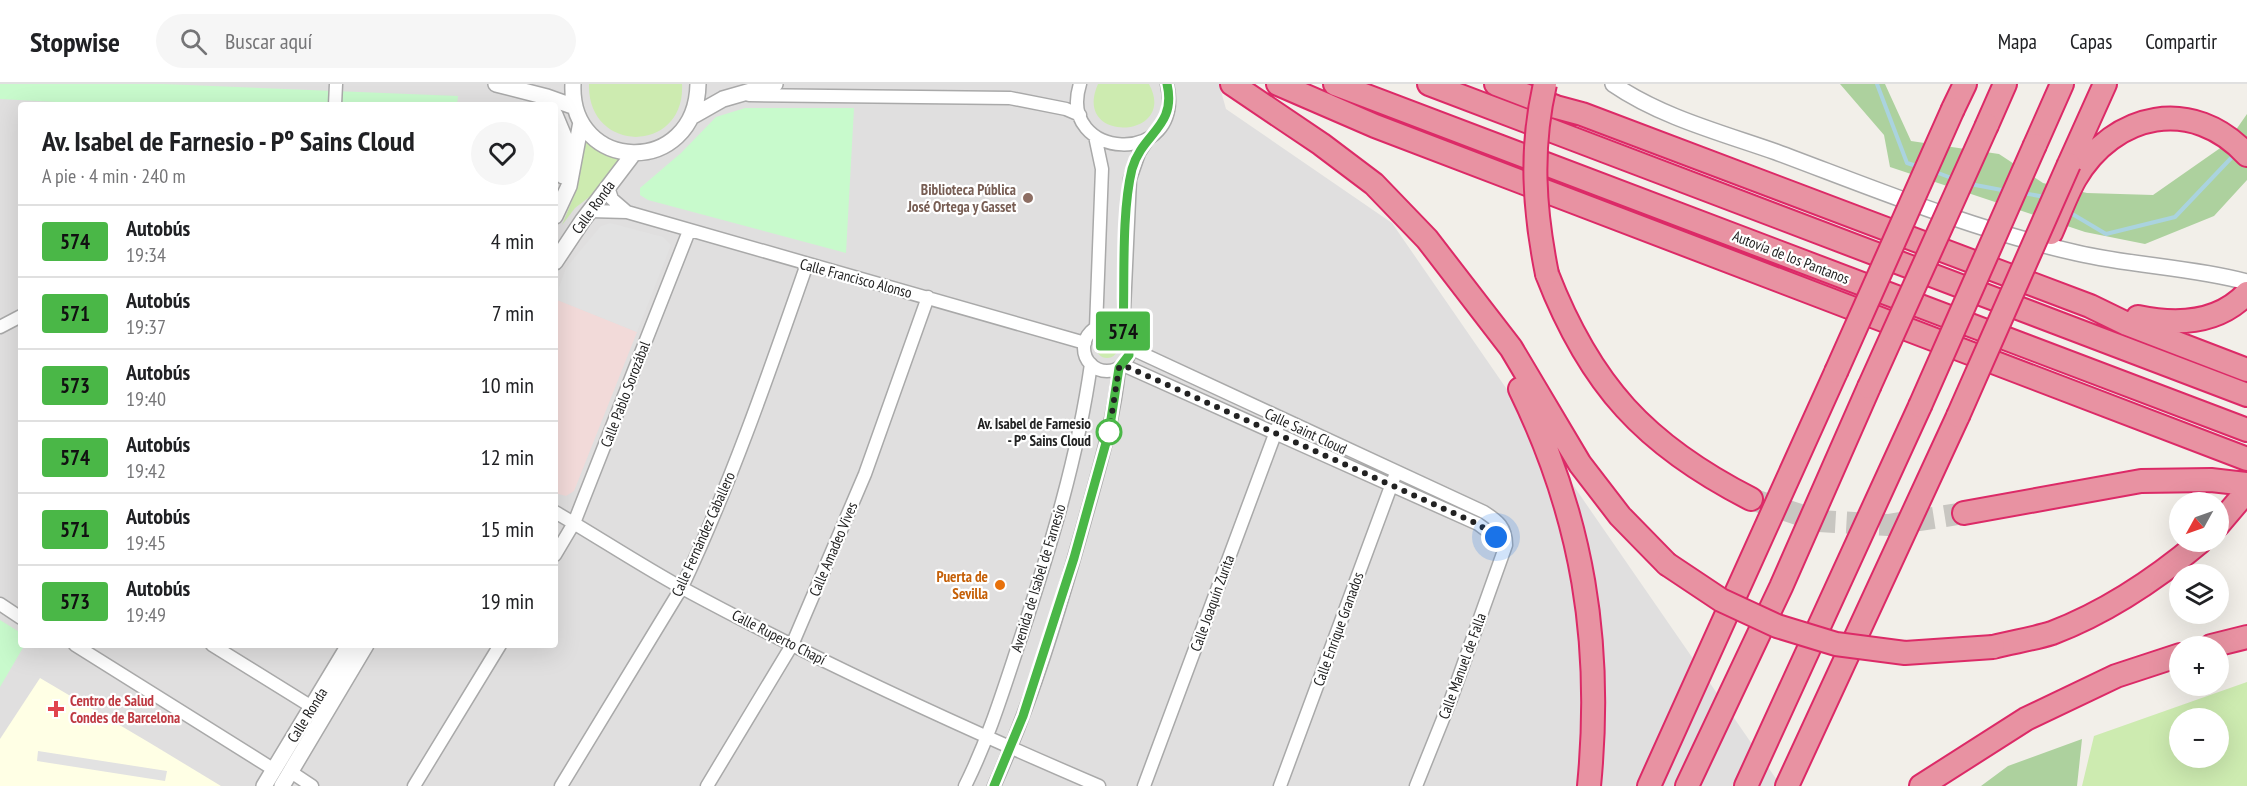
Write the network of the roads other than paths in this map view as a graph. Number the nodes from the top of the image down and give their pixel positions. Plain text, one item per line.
1 (336, 84) edge
2 (496, 84) edge
3 (573, 84) edge
4 (698, 84) edge
5 (775, 84) edge
6 (1080, 84) edge
7 (1167, 84) edge
8 (1232, 84) edge
9 (1278, 84) edge
10 (1335, 84) edge
11 (1429, 84) edge
12 (1496, 84) edge
13 (1534, 84) edge
14 (1545, 84) edge
15 (1613, 84) edge
16 (1965, 84) edge
17 (2005, 84) edge
18 (2062, 84) edge
19 (2104, 84) edge
20 (525, 91) junction
21 (736, 95) junction
22 (335, 102) edge
23 (540, 102) edge
24 (575, 107) junction
25 (1582, 114) junction
26 (1080, 115) junction
27 (693, 116) junction
28 (558, 122) edge
29 (581, 122) junction
30 (1095, 136) junction
31 (1148, 139) junction
32 (634, 153) junction
33 (2247, 155) edge
34 (608, 187) junction
35 (558, 206) edge
36 (558, 210) edge
37 (590, 211) junction
38 (627, 212) junction
39 (689, 231) junction
40 (558, 258) edge
41 (807, 264) junction
42 (2247, 282) edge
43 (1468, 292) junction
44 (2247, 293) edge
45 (928, 297) junction
46 (2090, 306) junction
47 (18, 318) edge
48 (0, 327) edge
49 (1096, 328) junction
50 (1123, 331) junction
51 (1085, 343) junction
52 (1130, 348) junction
53 (1091, 364) junction
54 (1121, 366) junction
55 (2247, 370) edge
56 (2247, 395) edge
57 (1958, 416) junction
58 (1280, 420) junction
59 (2247, 430) edge
60 (1275, 434) junction
61 (2247, 459) edge
62 (1396, 472) junction
63 (2247, 484) edge
64 (1391, 485) junction
65 (2247, 491) edge
66 (1751, 499) tunnel mouth
67 (2229, 512) edge
68 (1964, 513) tunnel mouth
69 (558, 514) edge
70 (574, 523) junction
71 (1506, 545) junction
72 (558, 550) edge
73 (2188, 552) edge
74 (682, 588) junction
75 (0, 604) edge
76 (18, 616) edge
77 (2247, 637) edge
78 (2229, 642) edge
79 (792, 645) junction
80 (80, 648) edge
81 (217, 648) edge
82 (347, 648) edge
83 (364, 648) edge
84 (498, 648) edge
85 (2169, 659) edge
86 (312, 707) junction
87 (987, 736) junction
88 (1010, 748) junction
89 (273, 769) junction
90 (291, 772) junction
91 (264, 786) edge
92 (282, 786) edge
93 (312, 786) edge
94 (414, 786) edge
95 (561, 786) edge
96 (707, 786) edge
97 (965, 786) edge
98 (994, 786) edge
99 (1099, 786) edge
100 (1144, 786) edge
101 (1280, 786) edge
102 (1416, 786) edge
103 (1589, 786) edge
104 (1649, 786) edge
105 (1687, 786) edge
106 (1746, 786) edge
107 (1787, 786) edge
108 (1921, 786) edge

1 - 22 street
2 - 20 street
3 - 24 street
4 - 27 street
5 - 21 street
6 - 26 street
7 - 31 street
8 - 43 highway
9 - 61 highway
10 - 59 highway, Autovía de los Pantanos
11 - 56 highway
12 - 25 highway
13 - 25 highway
14 - 66 highway, bridge
15 - 42 street
16 - 104 highway, bridge
17 - 105 highway, bridge
18 - 106 highway, bridge
19 - 57 highway, bridge
20 - 23 street
20 - 24 street
21 - 26 street
21 - 27 street
24 - 29 street
25 - 46 highway
26 - 30 street
27 - 32 street
28 - 35 street
29 - 32 street
29 - 36 street, Calle Ronda
30 - 31 street
30 - 49 street
31 - 50 street
32 - 34 street, Calle Ronda
33 - 57 highway, bridge
34 - 37 street, Calle Ronda
34 - 38 street
37 - 38 street, Calle Francisco Alonso
37 - 40 street, Calle Ronda
38 - 39 street, Calle Francisco Alonso
39 - 41 street, Calle Francisco Alonso
39 - 70 street, Calle Pablo Sorozábal
41 - 45 street, Calle Francisco Alonso
41 - 74 street, Calle Fernández Caballero
43 - 73 highway, bridge
43 - 103 highway
44 - 46 highway
45 - 51 street, Calle Francisco Alonso
45 - 79 street, Calle Amadeo Vives
46 - 55 highway
47 - 48 street
49 - 50 street
49 - 51 street
50 - 52 street
51 - 53 street
52 - 54 street
52 - 58 street, Calle Saint Cloud
53 - 54 street
53 - 87 street, Avenida de Isabel de Farnesio
54 - 60 street, Calle Saint Cloud
54 - 88 street, Avenida de Isabel de Farnesio
57 - 107 highway
58 - 60 street, Calle Joaquín Zurita
58 - 62 street, Calle Saint Cloud
60 - 64 street, Calle Saint Cloud
60 - 100 street, Calle Joaquín Zurita
62 - 64 street, Calle Enrique Granados
62 - 71 street, Calle Saint Cloud
63 - 68 highway
64 - 71 street, Calle Saint Cloud
64 - 101 street, Calle Enrique Granados
65 - 67 highway
69 - 70 street, Calle Ruperto Chapí
70 - 72 street, Calle Pablo Sorozábal
70 - 74 street, Calle Ruperto Chapí
71 - 102 street, Calle Manuel de Falla
74 - 79 street, Calle Ruperto Chapí
74 - 95 street, Calle Fernández Caballero
75 - 76 street
77 - 78 highway
79 - 87 street, Calle Ruperto Chapí
79 - 96 street, Calle Amadeo Vives
80 - 89 street
81 - 86 street
82 - 86 street, Calle Ronda
83 - 90 street, Calle Ronda
84 - 94 street
85 - 108 highway
86 - 89 street, Calle Ronda
87 - 88 street, Calle Ruperto Chapí
87 - 97 street, Avenida de Isabel de Farnesio
88 - 98 street, Avenida de Isabel de Farnesio
88 - 99 street, Calle Ruperto Chapí
89 - 91 street, Calle Ronda
90 - 92 street, Calle Ronda
90 - 93 street

